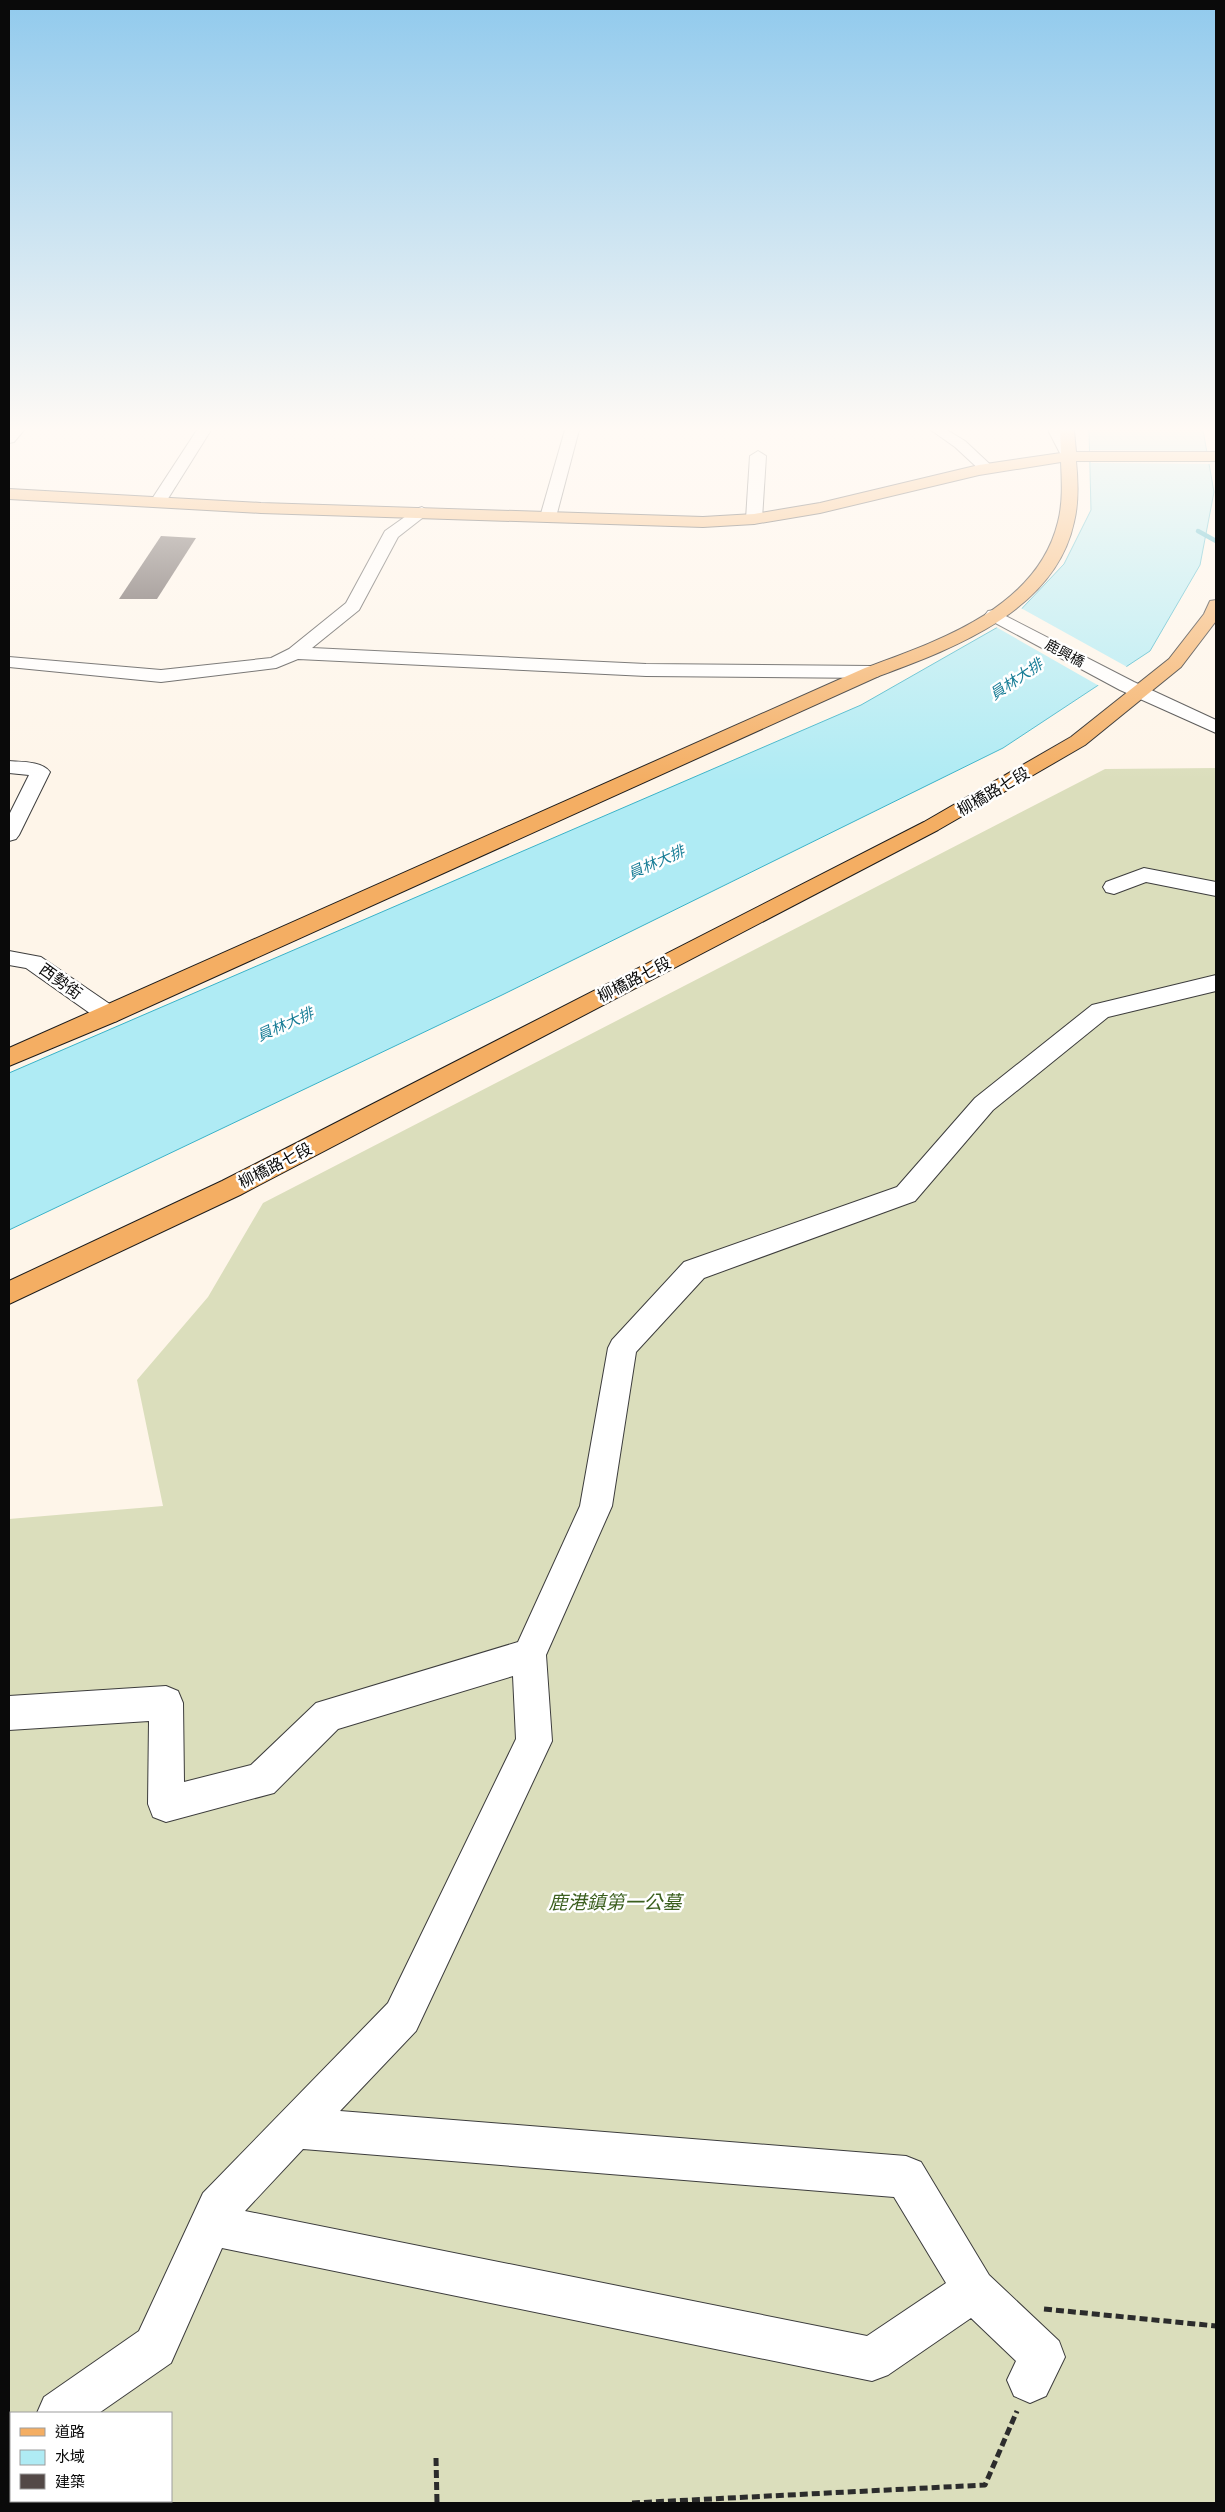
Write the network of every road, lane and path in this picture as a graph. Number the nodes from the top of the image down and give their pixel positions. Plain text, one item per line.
1 (384, 547) edge
2 (1057, 547) edge
3 (1216, 605) edge
4 (999, 618) junction
5 (295, 653) junction
6 (9, 662) edge
7 (872, 672) junction
8 (1133, 689) junction
9 (1216, 727) edge
10 (9, 767) edge
11 (9, 835) edge
12 (1114, 887) dead end
13 (1216, 889) edge
14 (9, 958) edge
15 (1216, 983) edge
16 (109, 1015) junction
17 (9, 1058) edge
18 (9, 1293) edge
19 (529, 1655) junction
20 (9, 1713) edge
21 (295, 2128) junction
22 (211, 2225) junction
23 (974, 2290) junction
24 (1038, 2309) dead end
25 (1215, 2326) edge
26 (1036, 2368) joint
27 (61, 2412) edge
28 (436, 2458) dead end
29 (437, 2503) edge
30 (632, 2503) edge

1 - 5 street
2 - 4 main road
3 - 8 main road, 柳橋路七段
4 - 7 main road
4 - 8 street, 鹿興橋
5 - 6 street
5 - 7 street
7 - 16 main road
8 - 9 street, 鹿興橋
8 - 18 main road, 柳橋路七段
10 - 11 street
12 - 13 street
14 - 16 street, 西勢街
15 - 19 street
16 - 17 main road
19 - 20 street
19 - 21 street
21 - 22 street
21 - 23 street
22 - 23 street
22 - 27 street
23 - 26 street
24 - 25 path
26 - 30 path
28 - 29 path

